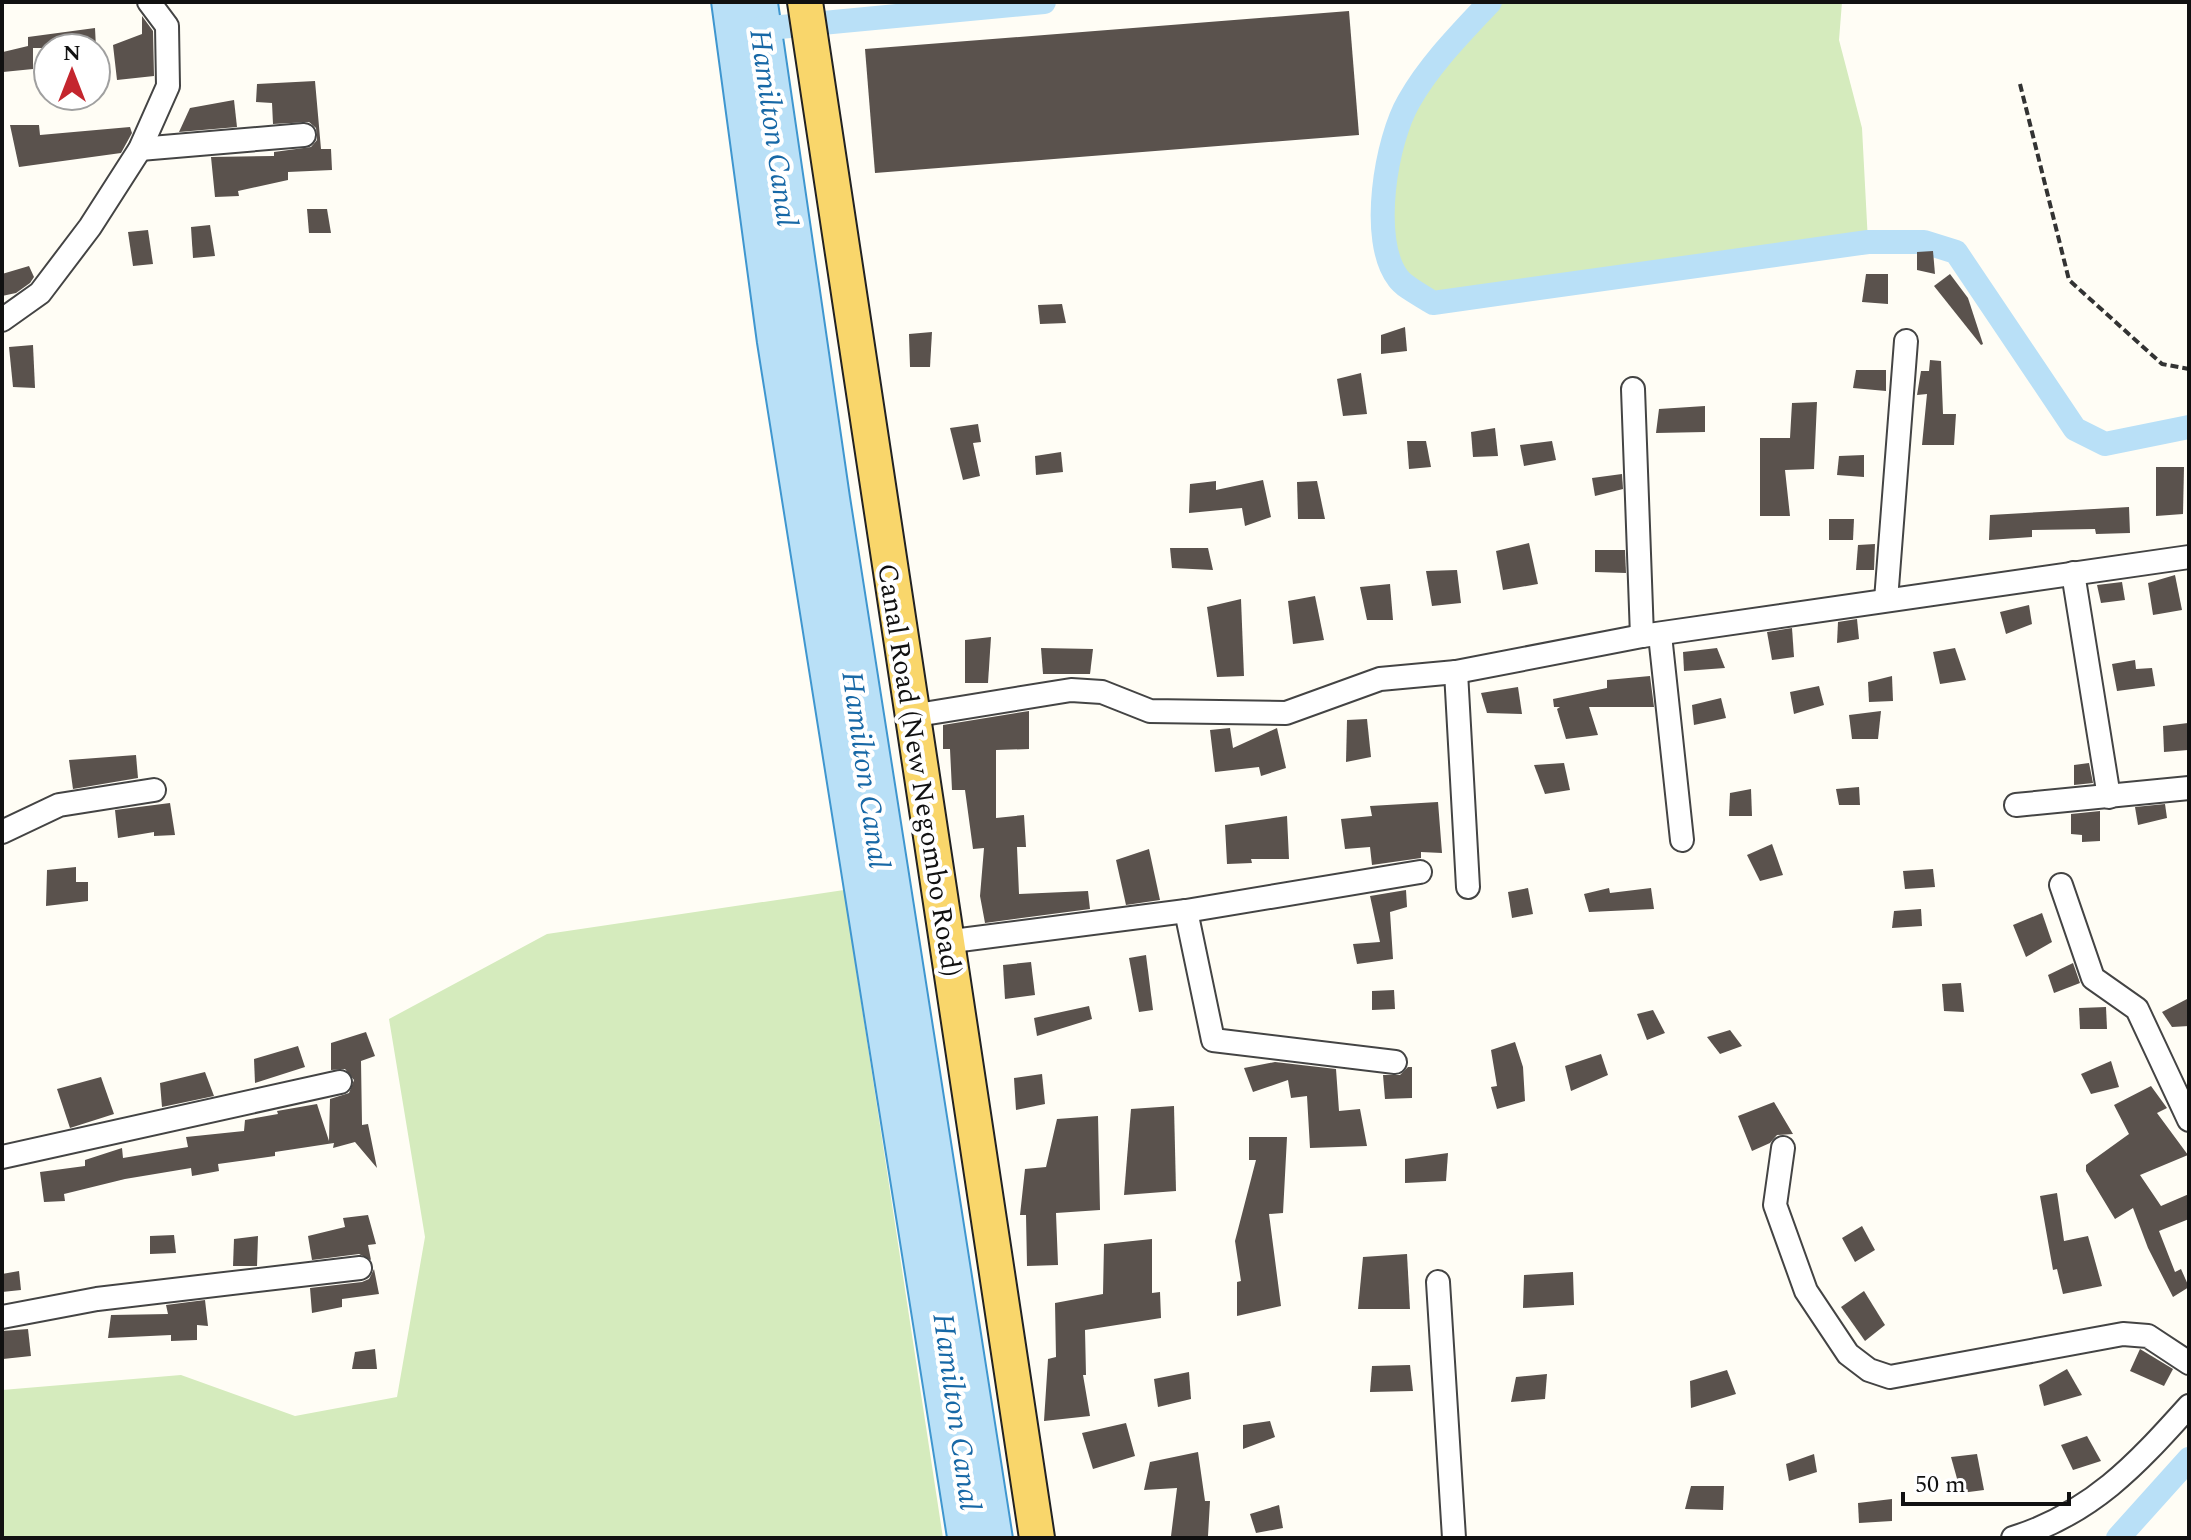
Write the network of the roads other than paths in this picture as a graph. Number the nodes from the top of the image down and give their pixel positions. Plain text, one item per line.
1 (149, 2) edge
2 (805, 2) edge
3 (304, 135) dead end
4 (140, 149) junction
5 (2, 320) edge
6 (1906, 341) dead end
7 (1633, 389) dead end
8 (2189, 557) edge
9 (2073, 573) junction
10 (1886, 600) junction
11 (1651, 636) junction
12 (1456, 672) junction
13 (911, 716) junction
14 (2189, 788) edge
15 (154, 790) dead end
16 (2109, 797) junction
17 (2016, 805) dead end
18 (2, 832) edge
19 (1682, 840) dead end
20 (1420, 872) dead end
21 (2061, 885) dead end
22 (1468, 887) dead end
23 (1186, 911) junction
24 (945, 942) junction
25 (1395, 1062) dead end
26 (340, 1082) dead end
27 (2189, 1120) edge
28 (1783, 1148) dead end
29 (2, 1157) edge
30 (360, 1268) dead end
31 (1438, 1282) dead end
32 (2, 1317) edge
33 (2189, 1363) edge
34 (2189, 1406) edge
35 (1037, 1538) edge
36 (1454, 1538) edge
37 (2013, 1538) edge

1 - 4 street
2 - 13 main road, Canal Road (New Negombo Road)
3 - 4 street
4 - 5 street
6 - 10 street
7 - 11 street
8 - 9 street
9 - 10 street
9 - 16 street
10 - 11 street
11 - 12 street
11 - 19 street
12 - 13 street
12 - 22 street
13 - 24 main road, Canal Road (New Negombo Road)
14 - 16 street
15 - 18 street
16 - 17 street
20 - 23 street
21 - 27 street
23 - 24 street
23 - 25 street
24 - 35 main road, Canal Road (New Negombo Road)
26 - 29 street
28 - 33 street
30 - 32 street
31 - 36 street
34 - 37 street

